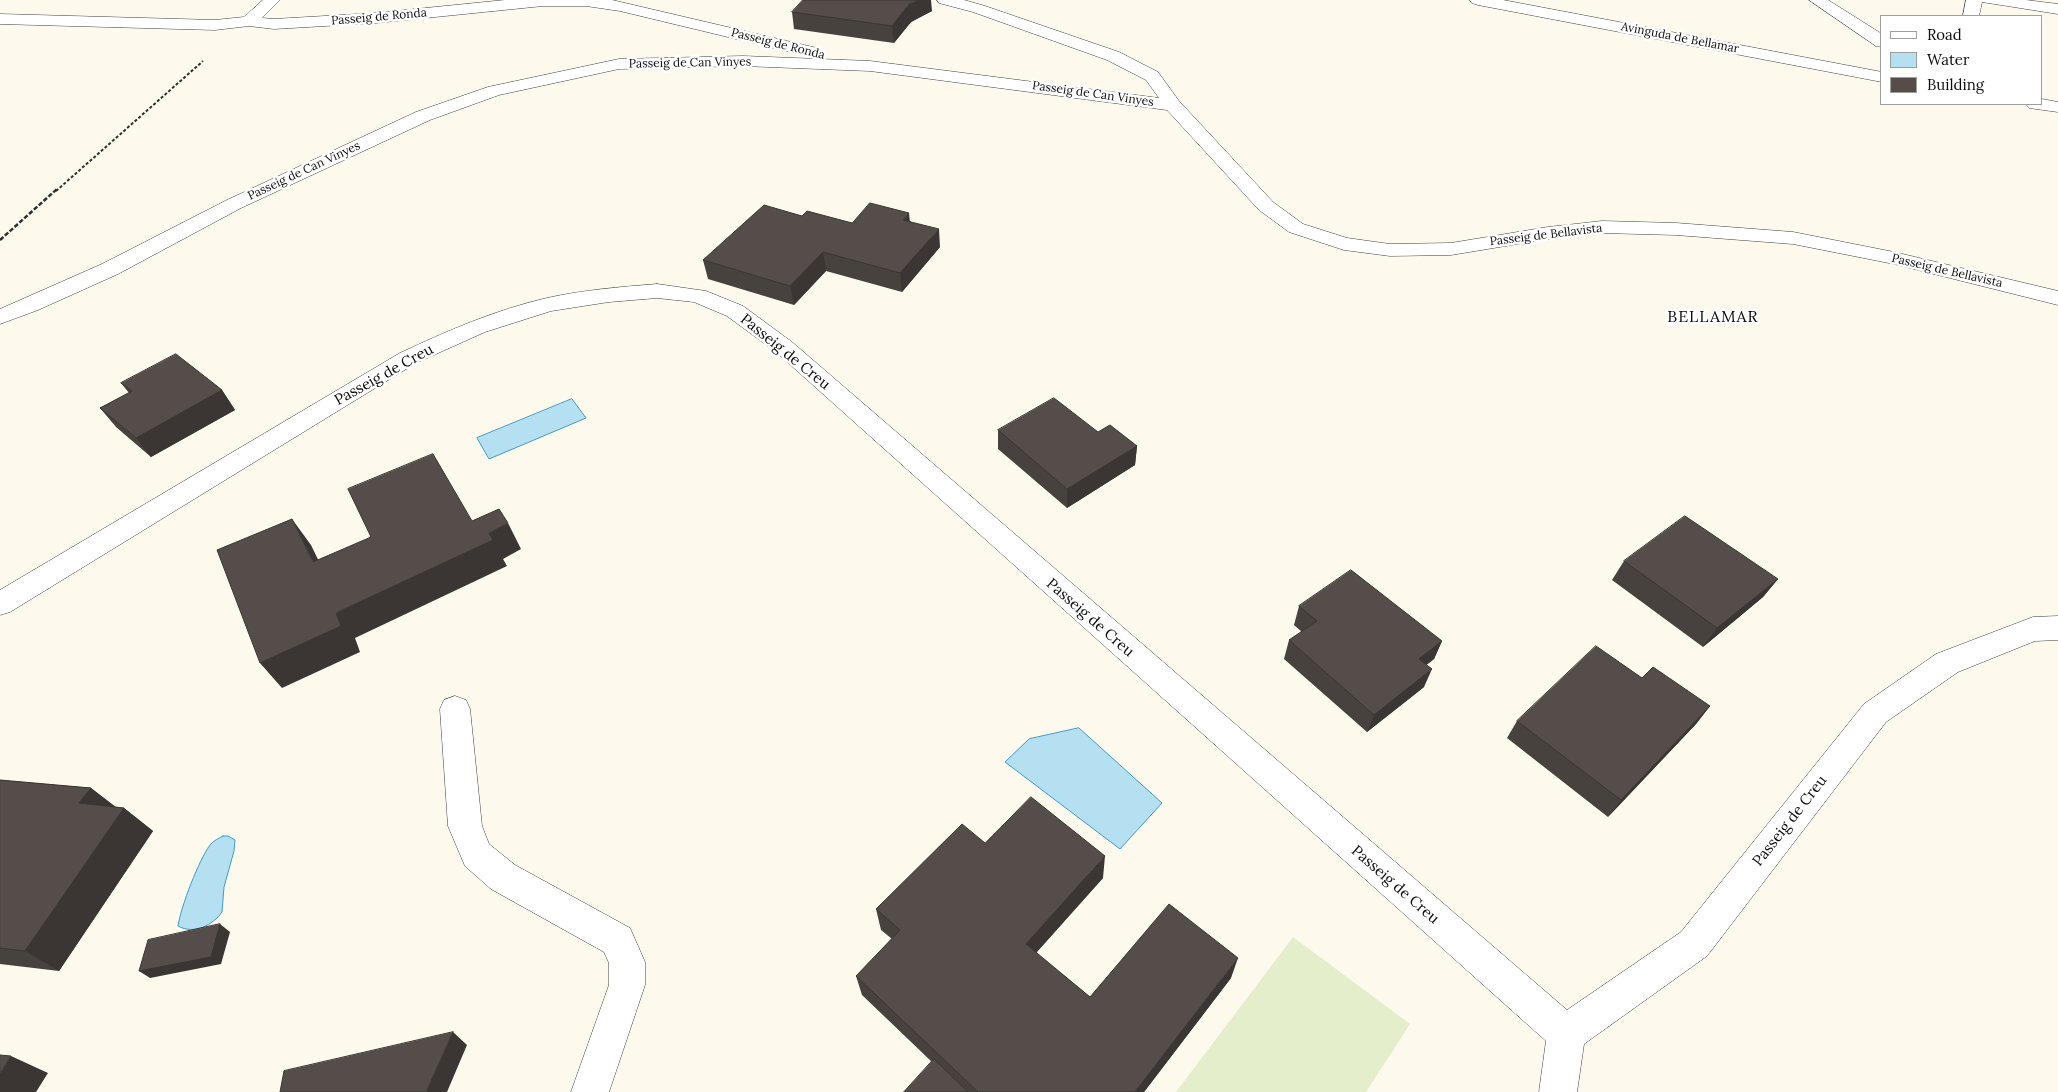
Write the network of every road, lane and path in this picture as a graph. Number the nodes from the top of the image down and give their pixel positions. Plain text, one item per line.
1 (272, 0) edge
2 (944, 0) edge
3 (1478, 0) edge
4 (1817, 0) edge
5 (1974, 0) edge
6 (1988, 0) edge
7 (2058, 9) edge
8 (1971, 15) edge
9 (0, 19) edge
10 (249, 21) junction
11 (1880, 41) edge
12 (870, 66) junction
13 (1880, 77) edge
14 (1173, 105) junction
15 (2043, 105) edge
16 (2058, 107) edge
17 (0, 240) edge
18 (2058, 298) edge
19 (0, 317) edge
20 (0, 604) edge
21 (2058, 628) edge
22 (455, 710) dead end
23 (1566, 1034) junction
24 (590, 1092) edge
25 (1558, 1092) edge

1 - 10 street
2 - 14 street, Passeig de Can Vinyes
3 - 13 street, Avinguda de Bellamar
4 - 11 street
5 - 8 street
6 - 7 street
9 - 10 street, Passeig de Ronda
10 - 12 street, Passeig de Ronda
10 - 17 path
12 - 14 street, Passeig de Can Vinyes
12 - 19 street, Passeig de Can Vinyes
14 - 18 street, Passeig de Bellavista
15 - 16 street
20 - 23 street, Passeig de Creu
21 - 23 street, Passeig de Creu
22 - 24 street
23 - 25 street

